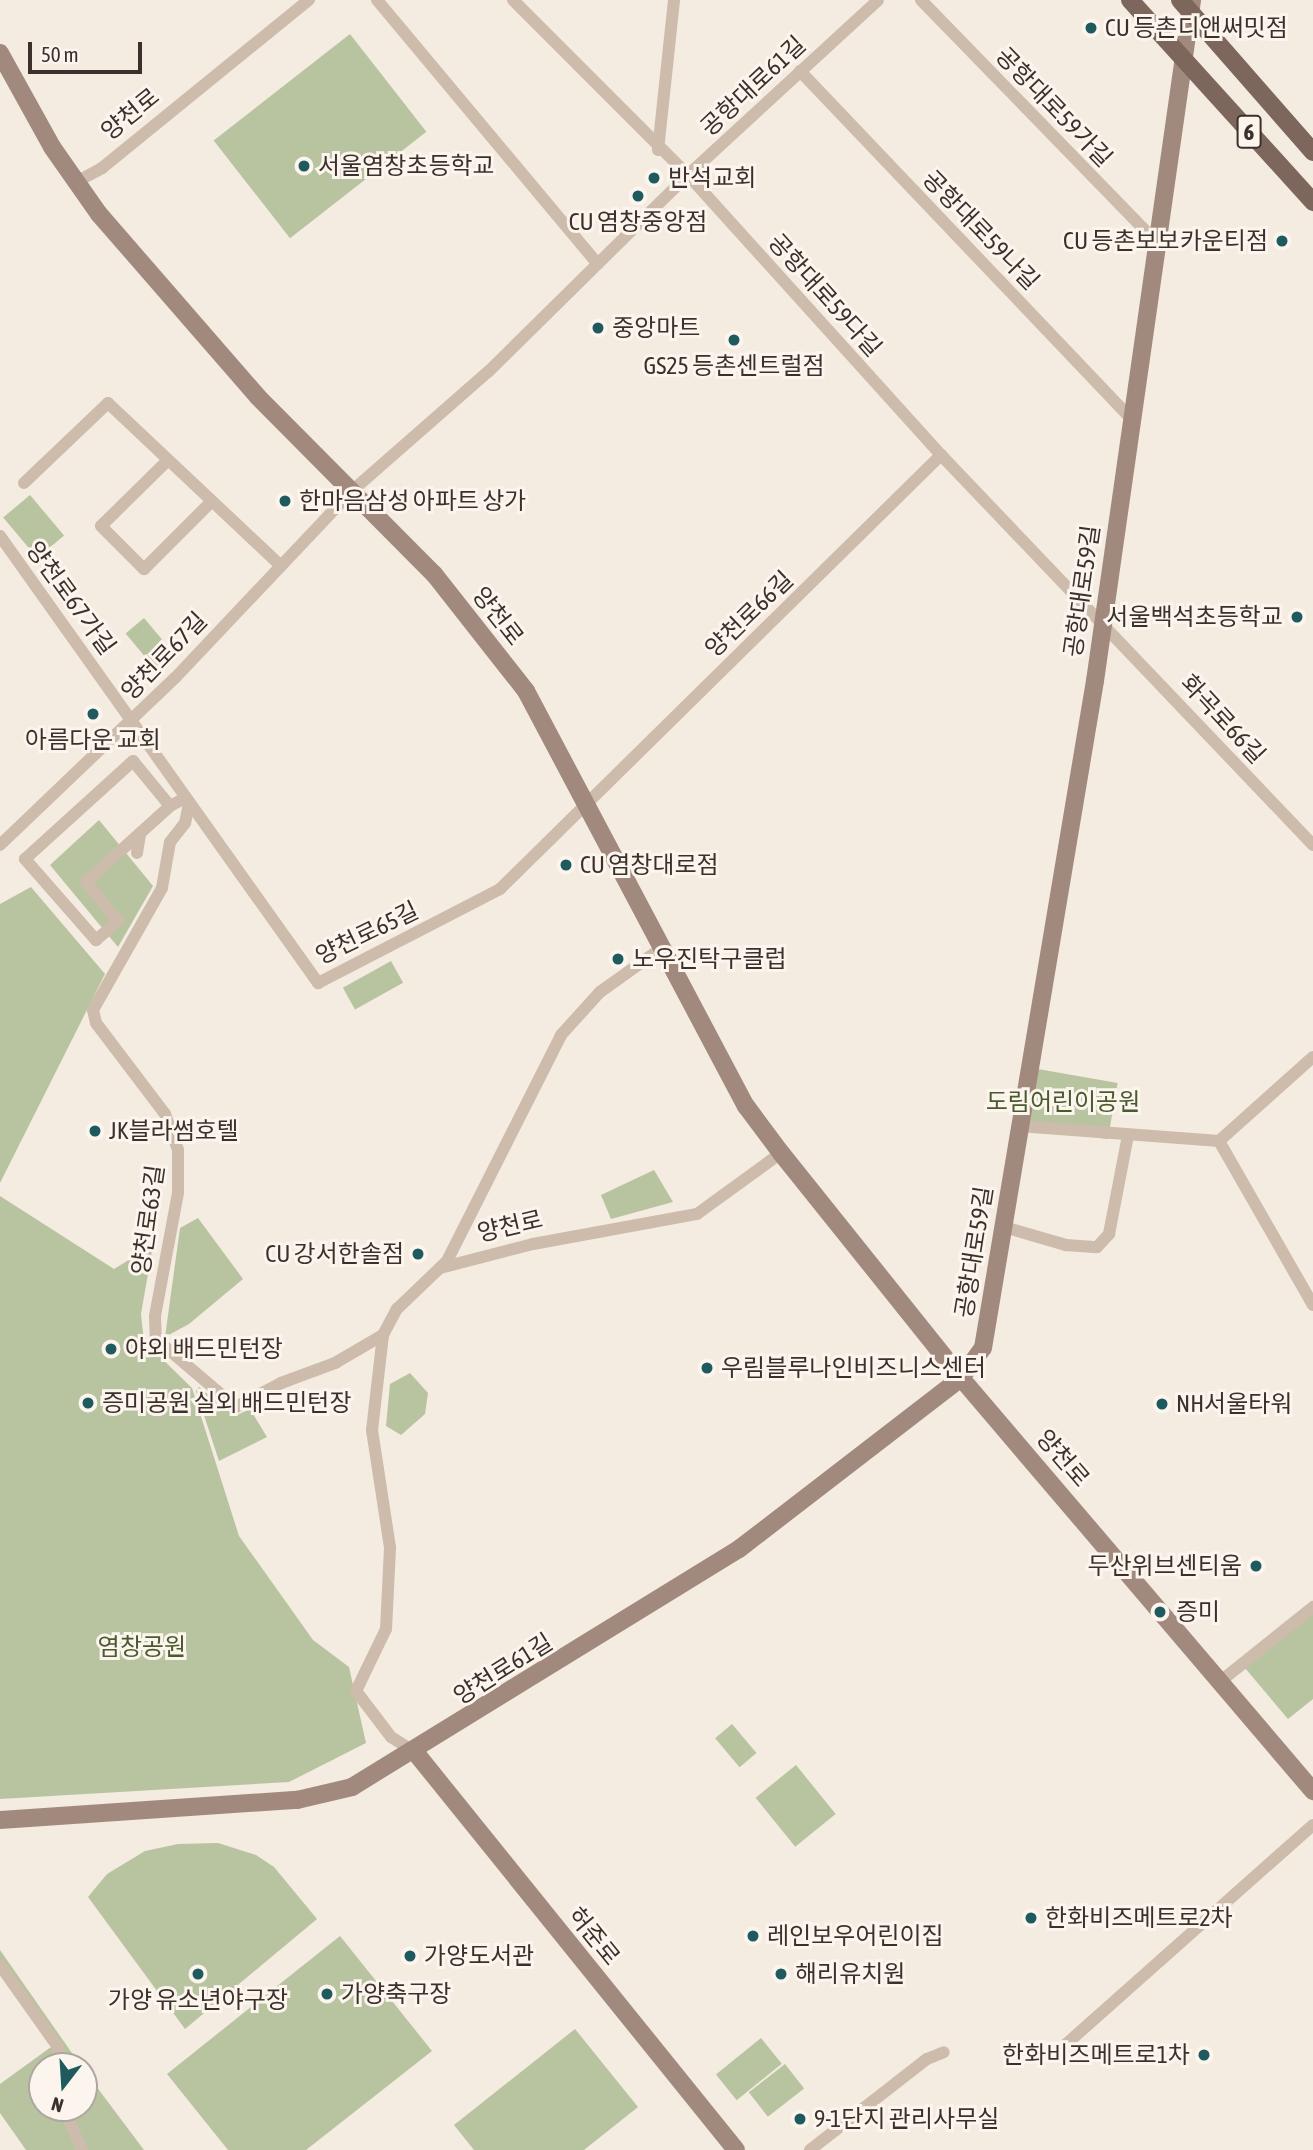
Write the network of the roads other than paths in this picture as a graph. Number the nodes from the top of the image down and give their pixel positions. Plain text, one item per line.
1 (309, 0) edge
2 (377, 0) edge
3 (513, 0) edge
4 (674, 0) edge
5 (878, 0) edge
6 (921, 0) edge
7 (1130, 0) edge
8 (1187, 4) edge
9 (293, 5) edge
10 (0, 53) edge
11 (1186, 61) junction
12 (800, 71) junction
13 (658, 150) junction
14 (1313, 152) edge
15 (688, 175) junction
16 (76, 182) junction
17 (1313, 202) edge
18 (1157, 243) junction
19 (598, 264) junction
20 (1130, 418) junction
21 (942, 455) junction
22 (166, 462) junction
23 (24, 483) dead end
24 (353, 490) junction
25 (211, 502) junction
26 (0, 536) edge
27 (280, 565) junction
28 (1103, 622) junction
29 (129, 722) junction
30 (187, 801) junction
31 (586, 803) junction
32 (170, 806) junction
33 (140, 833) junction
34 (0, 845) edge
35 (1313, 845) edge
36 (137, 853) dead end
37 (662, 948) junction
38 (1313, 1057) edge
39 (1019, 1126) junction
40 (1128, 1135) junction
41 (1219, 1141) junction
42 (781, 1153) junction
43 (1004, 1227) junction
44 (439, 1268) junction
45 (1313, 1305) edge
46 (383, 1335) junction
47 (961, 1378) junction
48 (1313, 1607) edge
49 (1222, 1680) junction
50 (415, 1752) junction
51 (1313, 1791) edge
52 (0, 1820) edge
53 (1313, 1825) edge
54 (0, 1965) edge
55 (58, 2052) edge
56 (944, 2052) dead end
57 (1055, 2054) dead end
58 (70, 2122) edge
59 (82, 2150) edge
60 (736, 2150) edge
61 (810, 2150) edge

1 - 9 street, 양천로
2 - 19 street
3 - 13 street, 공항대로59다길
4 - 13 street
5 - 12 street, 공항대로61길
6 - 18 street, 공항대로59가길
7 - 11 main road, 6
8 - 11 main road, 공항대로59길
8 - 14 main road, 6
9 - 16 street, 양천로
10 - 16 main road, 양천로
11 - 17 main road, 6
11 - 18 main road, 공항대로59길
12 - 15 street, 공항대로61길
12 - 20 street, 공항대로59나길
13 - 15 street, 공항대로59다길
15 - 19 street, 공항대로61길
15 - 21 street, 공항대로59다길
16 - 24 main road, 양천로
18 - 20 main road, 공항대로59길
19 - 24 street, 공항대로61길
20 - 28 main road, 공항대로59길
21 - 28 street, 공항대로59다길
21 - 31 street, 양천로66길
22 - 23 street
22 - 25 street
22 - 25 street
24 - 27 street, 양천로67길
24 - 31 main road, 양천로
25 - 27 street
26 - 29 street, 양천로67가길
27 - 29 street, 양천로67길
28 - 35 street, 화곡로66길
28 - 39 main road, 공항대로59길
29 - 30 street, 양천로65길
29 - 34 street, 양천로67길
30 - 31 street, 양천로65길
30 - 32 street
30 - 46 street, 양천로63길
31 - 37 main road, 양천로
32 - 33 street
32 - 33 street
33 - 36 street
37 - 42 main road, 양천로
37 - 44 street, 양천로63길
38 - 41 street
39 - 40 street
39 - 43 main road, 공항대로59길
40 - 41 street
40 - 43 street
41 - 45 street
42 - 44 street, 양천로
42 - 47 main road, 양천로
43 - 47 main road, 공항대로59길
44 - 46 street, 양천로63길
46 - 50 street, 양천로63길
47 - 49 main road, 양천로
47 - 50 main road, 양천로61길
48 - 49 street
49 - 51 main road, 양천로
50 - 52 main road, 양천로61길
50 - 60 main road, 허준로
53 - 57 street
54 - 55 street
56 - 61 street
58 - 59 street

